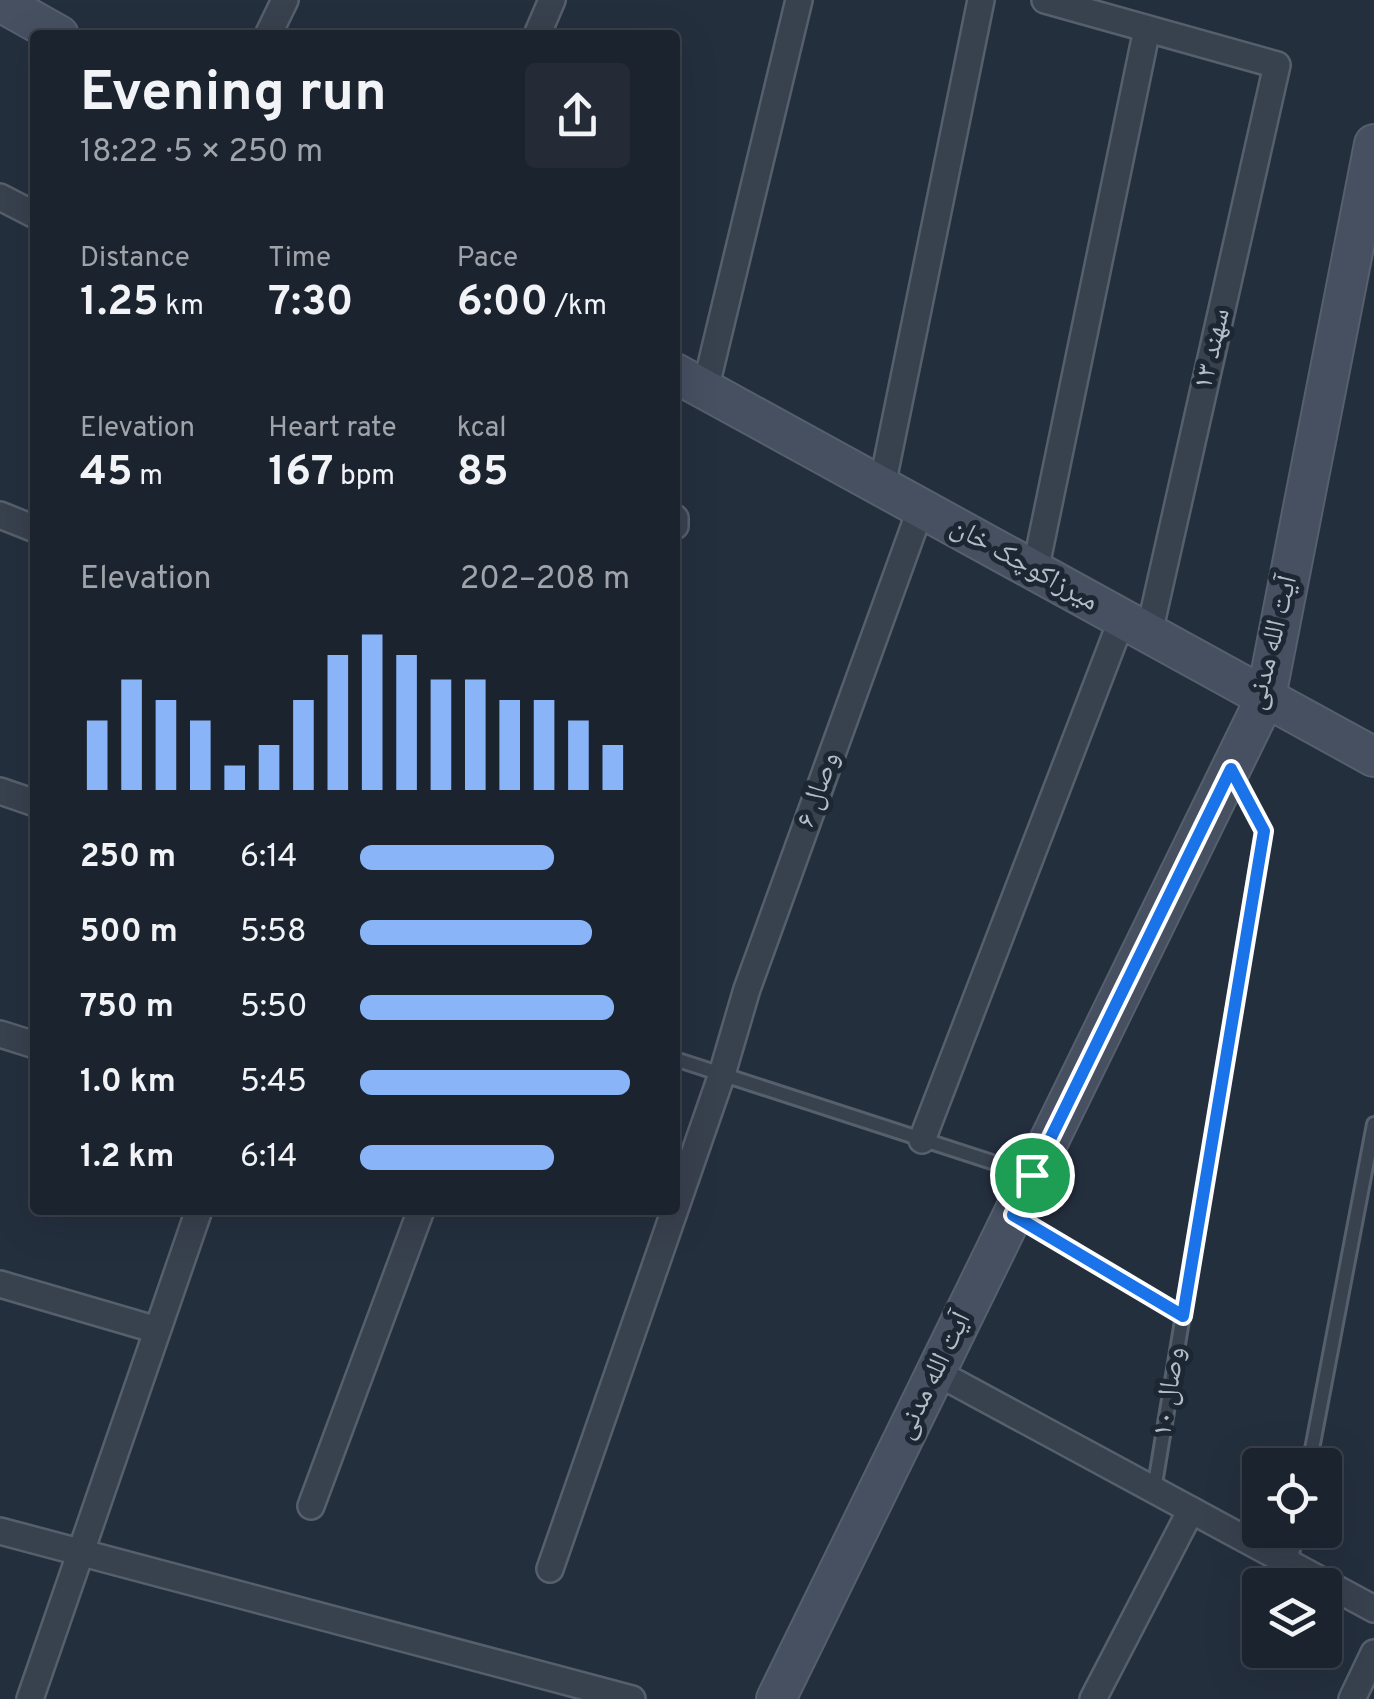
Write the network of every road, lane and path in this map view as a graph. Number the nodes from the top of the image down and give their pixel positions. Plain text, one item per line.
1 (284, 0) edge
2 (552, 0) edge
3 (799, 0) edge
4 (982, 0) edge
5 (1045, 0) edge
6 (0, 2) edge
7 (1147, 28) junction
8 (51, 30) edge
9 (270, 30) edge
10 (539, 30) edge
11 (1374, 144) edge
12 (0, 197) edge
13 (30, 212) edge
14 (690, 382) edge
15 (882, 486) junction
16 (922, 508) junction
17 (0, 515) edge
18 (30, 528) edge
19 (1034, 570) junction
20 (1135, 626) junction
21 (1266, 697) junction
22 (1374, 756) edge
23 (1231, 769) junction
24 (0, 791) edge
25 (30, 801) edge
26 (0, 1034) edge
27 (30, 1044) edge
28 (680, 1061) edge
29 (722, 1074) junction
30 (1374, 1124) edge
31 (922, 1140) junction
32 (1032, 1175) junction
33 (680, 1195) edge
34 (197, 1215) edge
35 (419, 1215) edge
36 (673, 1215) edge
37 (1013, 1215) junction
38 (0, 1284) edge
39 (1183, 1316) junction
40 (158, 1330) junction
41 (936, 1372) junction
42 (1312, 1448) edge
43 (1154, 1490) junction
44 (311, 1506) dead end
45 (1191, 1510) junction
46 (0, 1531) edge
47 (1293, 1548) edge
48 (80, 1554) junction
49 (1290, 1564) junction
50 (550, 1569) dead end
51 (1374, 1609) edge
52 (1374, 1654) edge
53 (30, 1699) edge
54 (632, 1699) edge
55 (776, 1699) edge
56 (1093, 1699) edge
57 (1352, 1699) edge

1 - 9 street
2 - 10 street
3 - 14 street
4 - 15 street
5 - 7 street
6 - 8 main road
7 - 19 street
7 - 20 street, سهند ۱۳
11 - 21 main road, آیت الله مدنی
12 - 13 street
14 - 15 main road, میرزاکوچک خان
15 - 16 main road, میرزاکوچک خان
16 - 19 main road, میرزاکوچک خان
16 - 29 street, وصال ۶
17 - 18 street
19 - 20 main road, میرزاکوچک خان
20 - 21 main road, میرزاکوچک خان
20 - 31 street, سهند ۱۳
21 - 22 main road, میرزاکوچک خان
21 - 23 main road, آیت الله مدنی
23 - 32 main road, آیت الله مدنی
23 - 39 lane, وصال ۱۰
24 - 25 street
26 - 27 street
28 - 29 lane
29 - 31 lane
29 - 33 street, وصال ۶
30 - 42 lane
31 - 32 lane
32 - 37 main road, آیت الله مدنی
34 - 40 street
35 - 44 street
36 - 50 street, وصال ۶
37 - 39 lane
37 - 41 main road, آیت الله مدنی
38 - 40 street
39 - 43 lane, وصال ۱۰
40 - 48 street
41 - 43 street
41 - 55 main road, آیت الله مدنی
43 - 45 street
45 - 49 street
45 - 56 street
46 - 48 street
47 - 49 lane
48 - 53 street
48 - 54 street
49 - 51 street
52 - 57 street

